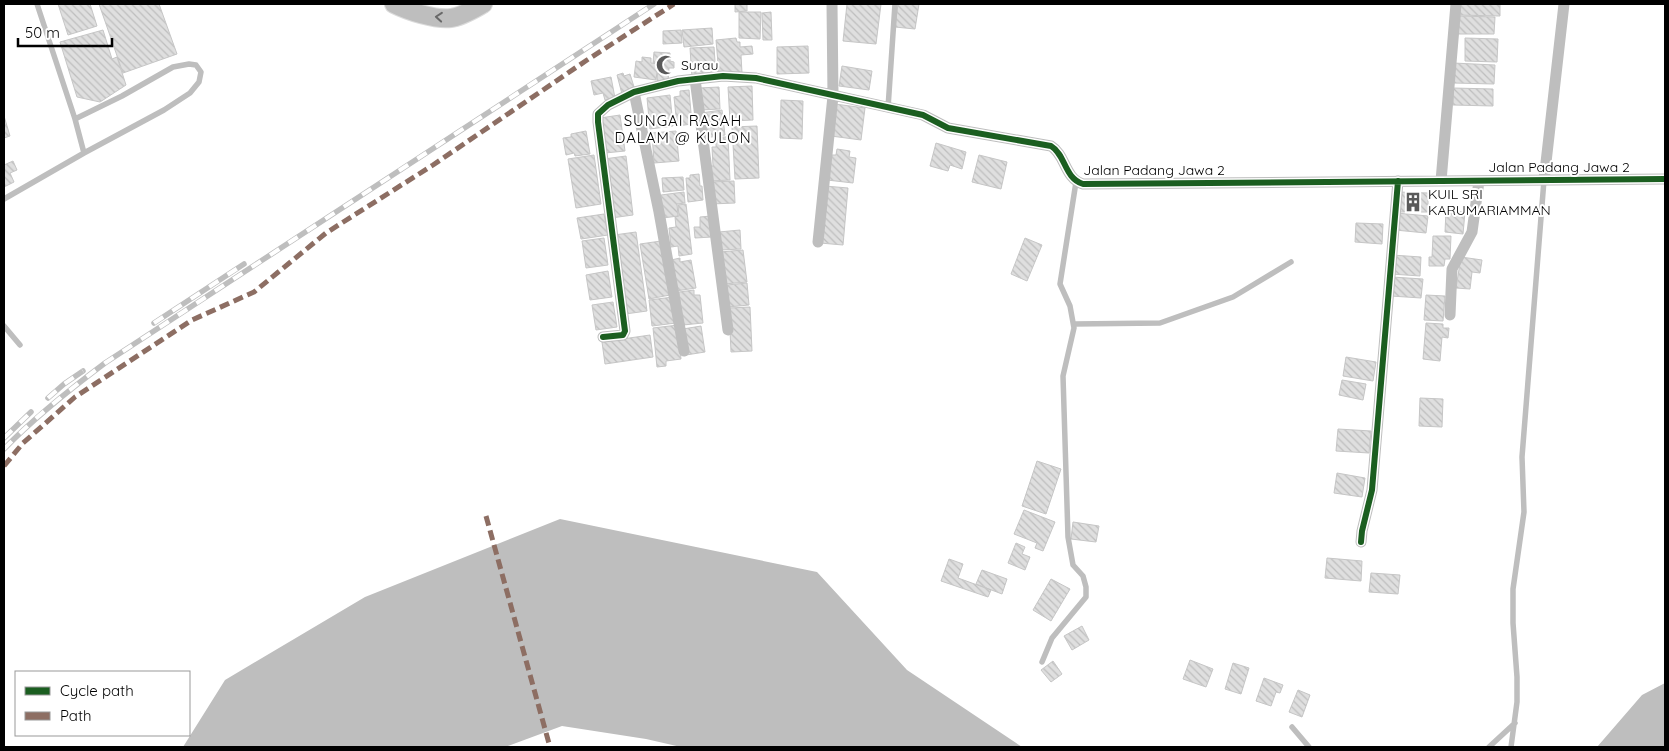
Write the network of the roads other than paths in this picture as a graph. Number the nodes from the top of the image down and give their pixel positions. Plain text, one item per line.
1 (38, 4) edge
2 (394, 4) edge
3 (483, 4) edge
4 (832, 4) edge
5 (895, 4) edge
6 (1456, 4) edge
7 (1564, 4) edge
8 (694, 79) junction
9 (634, 92) junction
10 (833, 96) junction
11 (888, 108) junction
12 (75, 119) junction
13 (84, 153) junction
14 (1665, 179) edge
15 (1544, 180) junction
16 (1398, 181) junction
17 (1441, 181) junction
18 (1479, 181) junction
19 (1076, 182) junction
20 (4, 199) edge
21 (818, 242) dead end
22 (1291, 262) dead end
23 (1450, 315) dead end
24 (1074, 324) junction
25 (4, 326) edge
26 (728, 330) dead end
27 (603, 337) dead end
28 (20, 345) dead end
29 (684, 351) dead end
30 (1361, 542) dead end
31 (1042, 662) dead end
32 (1515, 723) junction
33 (1292, 727) dead end
34 (1309, 747) edge
35 (1489, 747) edge
36 (1512, 747) edge

1 - 12 lane
3 -> 2 main road
4 - 10 street
5 - 11 lane
6 - 17 street
7 - 15 street
8 - 9 street, Jalan Padang Jawa 2
8 - 10 street, Jalan Padang Jawa 2
8 - 26 street
9 - 27 street, Jalan Padang Jawa 2
9 - 29 street
10 - 11 street, Jalan Padang Jawa 2
10 - 21 street
11 - 19 street, Jalan Padang Jawa 2
12 - 13 lane
12 - 13 lane
13 - 20 lane
14 - 15 street, Jalan Padang Jawa 2
15 - 18 street, Jalan Padang Jawa 2
15 - 32 lane
16 - 17 street, Jalan Padang Jawa 2
16 - 19 street, Jalan Padang Jawa 2
16 - 30 street
17 - 18 street, Jalan Padang Jawa 2
18 - 23 street
19 - 24 lane
22 - 24 lane
24 - 31 lane
25 - 28 lane
32 - 35 lane
32 - 36 lane
33 - 34 lane

